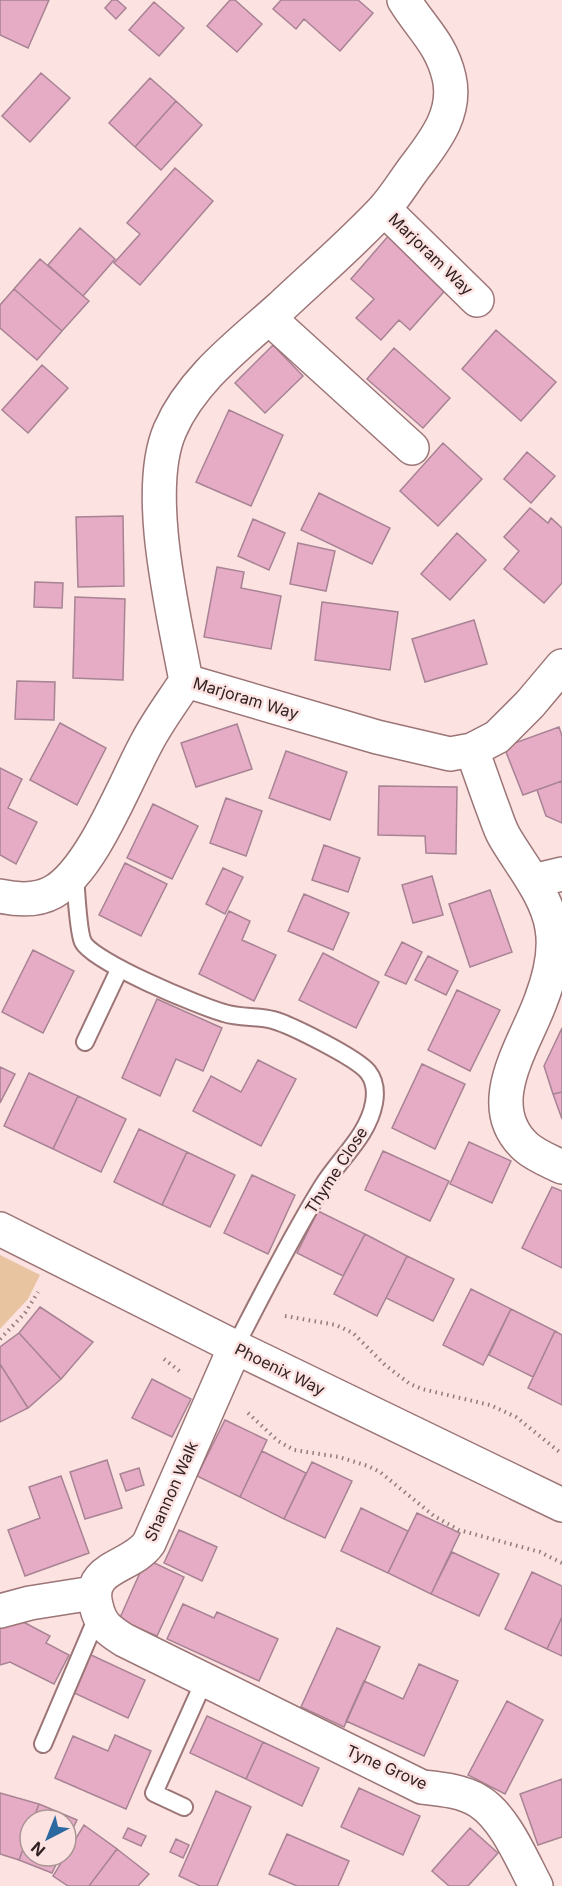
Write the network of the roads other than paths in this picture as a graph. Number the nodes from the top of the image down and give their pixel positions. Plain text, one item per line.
1 (404, 0) edge
2 (384, 208) junction
3 (477, 300) dead end
4 (269, 318) junction
5 (412, 448) dead end
6 (562, 666) edge
7 (186, 681) junction
8 (472, 750) junction
9 (75, 874) junction
10 (547, 877) edge
11 (0, 896) edge
12 (119, 970) junction
13 (85, 1042) dead end
14 (562, 1167) edge
15 (0, 1229) edge
16 (236, 1347) junction
17 (562, 1506) edge
18 (95, 1604) junction
19 (0, 1611) edge
20 (205, 1679) junction
21 (43, 1744) dead end
22 (184, 1807) dead end
23 (562, 1879) edge
24 (536, 1886) edge
25 (541, 1886) edge

1 - 2 street, Marjoram Way
2 - 3 street, Marjoram Way
2 - 4 street, Marjoram Way
4 - 5 street
4 - 7 street, Marjoram Way
6 - 8 street, Marjoram Way
7 - 8 street, Marjoram Way
7 - 9 street
8 - 10 street
9 - 11 street
9 - 12 lane, Thyme Close
10 - 14 street
12 - 13 lane
12 - 16 lane, Thyme Close
15 - 16 street, Phoenix Way
16 - 17 street, Phoenix Way
16 - 18 street, Shannon Walk
18 - 19 street
18 - 20 street, Tyne Grove
18 - 21 lane
20 - 22 lane
20 - 24 street, Tyne Grove
23 - 25 street

